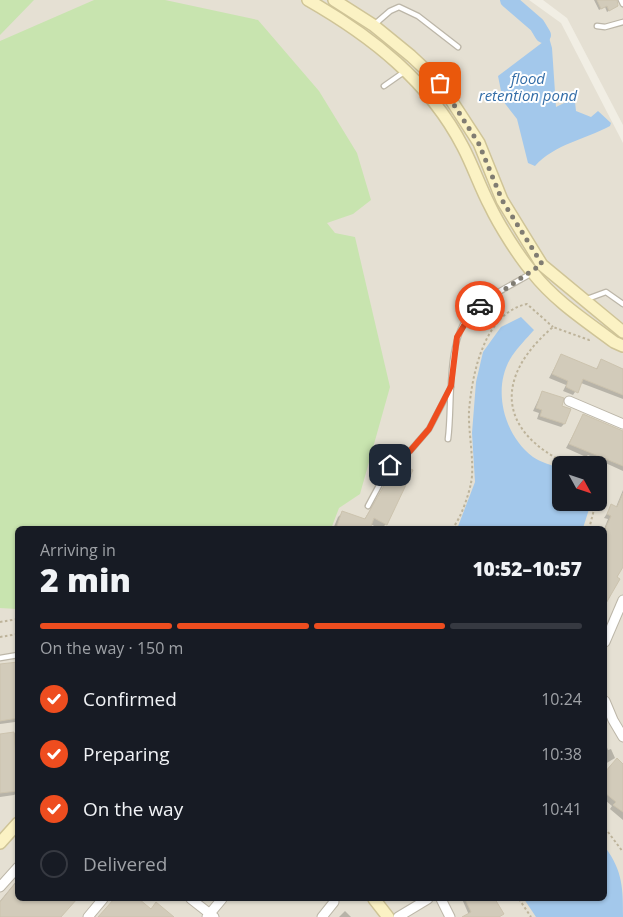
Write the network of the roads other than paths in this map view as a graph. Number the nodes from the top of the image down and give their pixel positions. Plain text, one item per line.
1 (308, 0) edge
2 (334, 0) edge
3 (621, 0) edge
4 (623, 4) edge
5 (623, 22) edge
6 (373, 25) junction
7 (597, 26) dead end
8 (458, 47) dead end
9 (407, 70) junction
10 (384, 86) dead end
11 (542, 264) junction
12 (533, 273) junction
13 (583, 300) junction
14 (623, 304) edge
15 (623, 332) edge
16 (623, 346) edge
17 (451, 386) junction
18 (569, 401) dead end
19 (623, 424) edge
20 (448, 439) dead end
21 (368, 506) dead end
22 (623, 600) edge
23 (607, 637) edge
24 (15, 656) edge
25 (0, 658) edge
26 (607, 706) edge
27 (623, 737) edge
28 (15, 826) edge
29 (0, 843) edge
30 (15, 870) edge
31 (0, 887) edge
32 (101, 901) edge
33 (193, 901) edge
34 (221, 901) edge
35 (380, 901) edge
36 (425, 901) edge
37 (442, 901) edge
38 (334, 902) dead end
39 (210, 916) edge
40 (88, 917) edge
41 (322, 917) edge
42 (388, 917) edge
43 (398, 917) edge
44 (450, 917) edge

1 - 9 street
2 - 6 street
3 - 4 lane
5 - 7 lane
6 - 8 lane
6 - 11 street
9 - 10 lane
9 - 12 street
11 - 12 lane
11 - 13 street
12 - 16 street
12 - 17 lane
13 - 14 lane
13 - 15 street
17 - 20 lane
17 - 21 lane
18 - 19 street
22 - 23 street
24 - 25 lane
26 - 27 street
28 - 29 street
30 - 31 street
32 - 40 street
33 - 39 street
34 - 39 street
35 - 42 street
36 - 43 street
37 - 44 street
38 - 41 street

